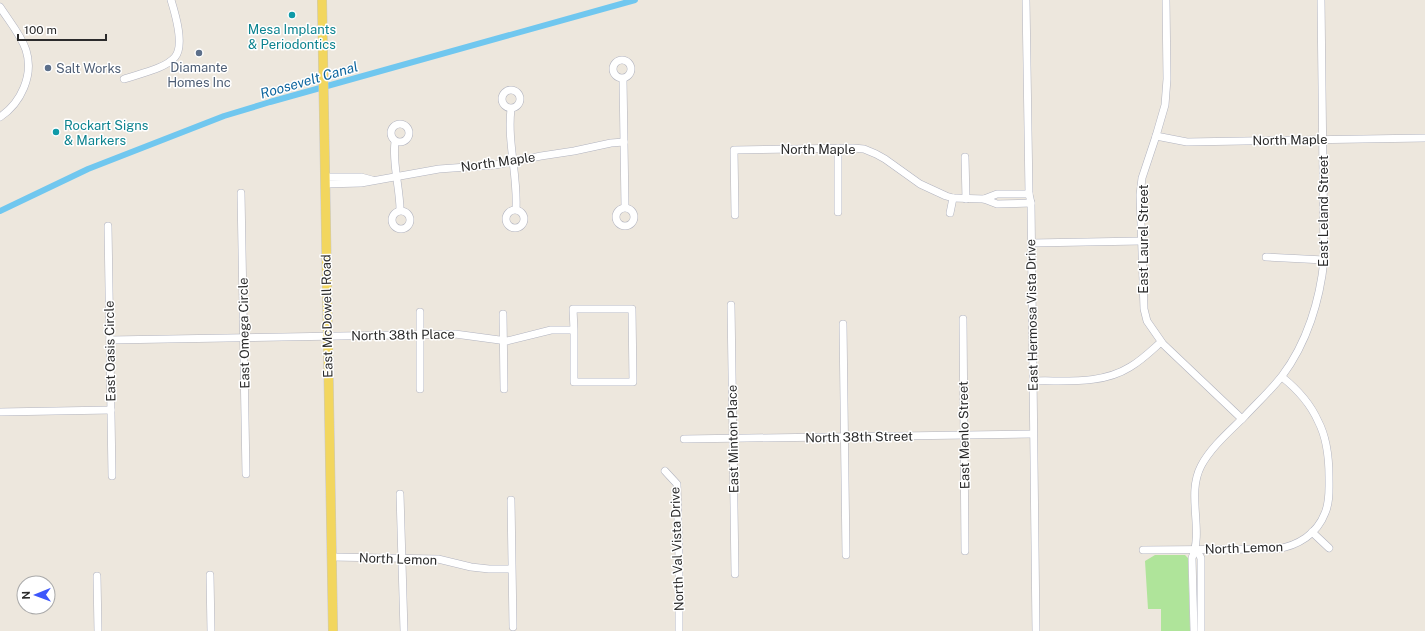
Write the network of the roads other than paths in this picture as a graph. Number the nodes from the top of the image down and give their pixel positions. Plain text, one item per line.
1 (171, 0) edge
2 (322, 0) edge
3 (1026, 0) edge
4 (1166, 0) edge
5 (1321, 0) edge
6 (0, 8) edge
7 (124, 79) dead end
8 (623, 79) dead end
9 (511, 109) dead end
10 (0, 117) edge
11 (1156, 136) junction
12 (1425, 138) edge
13 (1323, 139) junction
14 (395, 142) dead end
15 (624, 142) junction
16 (838, 148) junction
17 (965, 157) dead end
18 (513, 161) junction
19 (397, 176) junction
20 (325, 180) junction
21 (241, 193) dead end
22 (1029, 194) junction
23 (953, 198) junction
24 (966, 199) junction
25 (984, 199) junction
26 (1031, 203) junction
27 (625, 207) dead end
28 (516, 209) dead end
29 (400, 210) dead end
30 (838, 212) dead end
31 (950, 213) dead end
32 (735, 215) dead end
33 (108, 226) dead end
34 (1141, 241) junction
35 (1032, 243) junction
36 (1266, 257) dead end
37 (1324, 260) junction
38 (731, 305) dead end
39 (420, 312) dead end
40 (503, 314) dead end
41 (962, 319) dead end
42 (843, 324) dead end
43 (574, 330) junction
44 (420, 335) junction
45 (328, 336) junction
46 (244, 338) junction
47 (110, 340) junction
48 (504, 341) junction
49 (1161, 342) junction
50 (1282, 377) junction
51 (1033, 381) junction
52 (504, 389) dead end
53 (420, 390) dead end
54 (111, 410) junction
55 (0, 412) edge
56 (1242, 419) junction
57 (1033, 434) junction
58 (964, 435) junction
59 (845, 437) junction
60 (684, 439) dead end
61 (733, 439) junction
62 (665, 472) dead end
63 (246, 474) dead end
64 (112, 476) dead end
65 (400, 494) dead end
66 (511, 500) dead end
67 (1312, 532) junction
68 (1329, 548) dead end
69 (1196, 549) junction
70 (1143, 550) dead end
71 (965, 551) dead end
72 (846, 554) dead end
73 (332, 557) junction
74 (401, 557) junction
75 (511, 570) junction
76 (734, 574) dead end
77 (210, 575) dead end
78 (97, 576) dead end
79 (513, 627) dead end
80 (98, 631) edge
81 (211, 631) edge
82 (333, 631) edge
83 (404, 631) edge
84 (679, 631) edge
85 (1036, 631) edge
86 (1194, 631) edge
87 (1201, 631) edge

1 - 7 street
2 - 20 main road, East McDowell Road
3 - 22 street, East Hermosa Vista Drive
4 - 11 street, East Laurel Street
5 - 13 street, East Leland Street
6 - 10 street
8 - 15 street
9 - 18 street
11 - 13 street, North Maple
11 - 34 street, East Laurel Street
12 - 13 street, North Maple
13 - 37 street, East Leland Street
14 - 19 street
15 - 18 street, North Maple
15 - 27 street
16 - 23 street, North Maple
16 - 30 street
16 - 32 street, North Maple
17 - 24 street
18 - 19 street, North Maple
18 - 28 street
19 - 20 street, North Maple
19 - 29 street
20 - 45 main road, East McDowell Road
21 - 46 street, East Omega Circle
22 - 25 street, North Maple
22 - 26 street, East Hermosa Vista Drive
23 - 24 street, North Maple
23 - 31 street
24 - 25 street, North Maple
25 - 26 street, North Maple
26 - 35 street, East Hermosa Vista Drive
33 - 47 street, East Oasis Circle
34 - 35 street
34 - 49 street, East Laurel Street
35 - 51 street, East Hermosa Vista Drive
36 - 37 street
37 - 50 street, East Leland Street
38 - 61 street, East Minton Place
39 - 44 street
40 - 48 street
41 - 58 street, East Menlo Street
42 - 59 street
43 - 43 street
43 - 48 street, North 38th Place
44 - 45 street, North 38th Place
44 - 48 street, North 38th Place
44 - 53 street
45 - 46 street, North 38th Place
45 - 73 main road, East McDowell Road
46 - 47 street, North 38th Place
46 - 63 street, East Omega Circle
47 - 54 street, East Oasis Circle
48 - 52 street
49 - 51 street
49 - 56 street, East Laurel Street
50 - 56 street, East Leland Street
50 - 67 street, North Lemon
51 - 57 street, East Hermosa Vista Drive
54 - 55 street
54 - 64 street, East Oasis Circle
56 - 69 street, East Leland Street
57 - 58 street, North 38th Street
57 - 85 street, East Hermosa Vista Drive
58 - 59 street, North 38th Street
58 - 71 street, East Menlo Street
59 - 61 street, North 38th Street
59 - 72 street
60 - 61 street, North 38th Street
61 - 76 street, East Minton Place
62 - 84 street, North Val Vista Drive
65 - 74 street
66 - 75 street
67 - 68 street
67 - 69 street, North Lemon
69 - 70 street, North Lemon
69 - 86 street, East Leland Street
69 - 87 street, East Leland Street
73 - 74 street, North Lemon
73 - 82 main road, East McDowell Road
74 - 75 street, North Lemon
74 - 83 street
75 - 79 street
77 - 81 street
78 - 80 street

